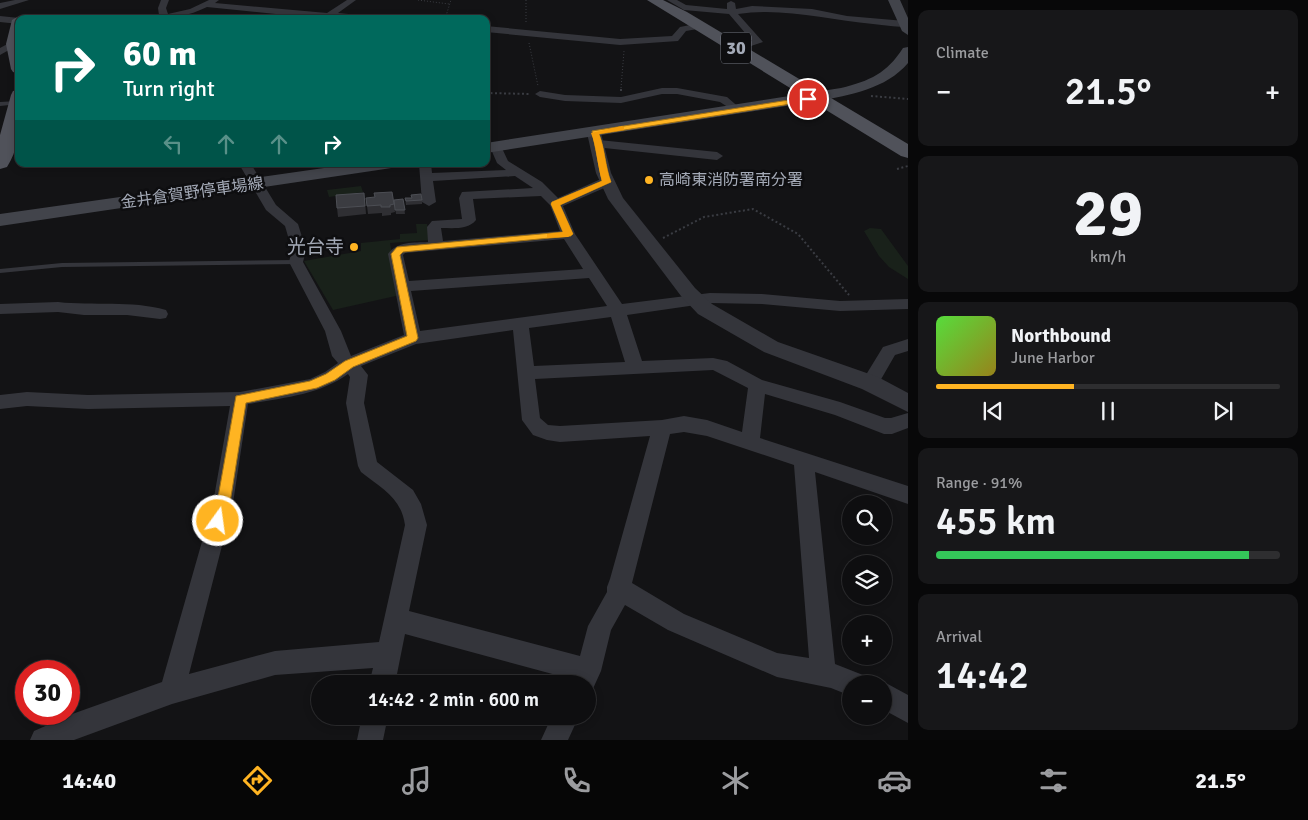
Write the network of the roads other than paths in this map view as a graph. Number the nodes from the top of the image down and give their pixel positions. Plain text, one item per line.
1 (25, 0) edge
2 (30, 0) edge
3 (165, 0) edge
4 (352, 0) edge
5 (653, 0) edge
6 (671, 0) edge
7 (731, 0) edge
8 (894, 0) edge
9 (211, 2) edge
10 (0, 6) edge
11 (732, 12) junction
12 (22, 15) edge
13 (164, 15) edge
14 (174, 15) edge
15 (312, 15) edge
16 (331, 15) edge
17 (0, 19) edge
18 (15, 20) edge
19 (906, 24) edge
20 (700, 26) junction
21 (15, 27) edge
22 (490, 29) edge
23 (4, 47) edge
24 (736, 48) junction
25 (908, 54) edge
26 (15, 63) edge
27 (540, 94) road end
28 (818, 97) junction
29 (12, 101) edge
30 (737, 110) junction
31 (597, 138) junction
32 (491, 148) edge
33 (5, 149) edge
34 (908, 152) edge
35 (717, 156) dead end
36 (248, 167) edge
37 (364, 167) edge
38 (426, 170) edge
39 (516, 172) junction
40 (471, 175) junction
41 (606, 182) junction
42 (258, 183) junction
43 (543, 192) junction
44 (474, 195) junction
45 (429, 202) dead end
46 (556, 204) junction
47 (0, 220) edge
48 (568, 234) junction
49 (436, 246) junction
50 (296, 262) junction
51 (0, 271) edge
52 (594, 273) junction
53 (402, 287) junction
54 (695, 300) junction
55 (908, 304) edge
56 (0, 309) edge
57 (617, 310) junction
58 (160, 314) dead end
59 (520, 323) junction
60 (413, 338) junction
61 (908, 345) edge
62 (349, 364) junction
63 (636, 368) junction
64 (526, 373) junction
65 (870, 383) junction
66 (757, 385) junction
67 (240, 399) junction
68 (0, 402) edge
69 (908, 403) edge
70 (908, 420) edge
71 (662, 428) junction
72 (750, 441) junction
73 (804, 461) junction
74 (908, 495) edge
75 (618, 587) junction
76 (398, 620) junction
77 (389, 654) junction
78 (824, 674) junction
79 (384, 675) edge
80 (578, 675) edge
81 (586, 675) edge
82 (842, 680) edge
83 (172, 691) junction
84 (892, 700) edge
85 (908, 710) edge
86 (373, 725) edge
87 (562, 725) edge
88 (43, 740) edge
89 (370, 740) edge
90 (554, 740) edge

1 - 10 street
2 - 12 main road
3 - 13 street
4 - 16 street
5 - 20 main road, 30
6 - 11 street
7 - 11 street
8 - 19 main road
9 - 14 street
9 - 15 street
11 - 19 street
11 - 24 street
17 - 18 street
20 - 22 street
20 - 24 main road, 30
21 - 23 main road
23 - 26 main road
24 - 28 main road, 30
25 - 28 main road
27 - 30 street
28 - 30 main road
28 - 34 main road, 30
29 - 33 main road
30 - 31 main road
31 - 32 main road
31 - 35 street
31 - 41 street
32 - 39 street
36 - 42 street
37 - 42 main road, 金井倉賀野停車場線
38 - 40 street
38 - 45 street
39 - 40 street
39 - 43 street
40 - 44 street
41 - 46 street
41 - 54 street
42 - 47 main road, 金井倉賀野停車場線
42 - 50 street
43 - 44 street
43 - 46 street
44 - 49 street
46 - 48 street
48 - 49 street
48 - 52 street
49 - 53 street
50 - 51 lane
50 - 62 street
52 - 53 street
52 - 57 street
53 - 60 street
54 - 55 street
54 - 57 street
54 - 65 street
56 - 58 street
57 - 59 street
57 - 63 street
59 - 60 street
59 - 64 street
60 - 62 street
61 - 65 street
62 - 67 street
62 - 76 street
63 - 64 street
63 - 66 street
64 - 71 street
65 - 69 street
66 - 70 street
66 - 72 street
67 - 68 street
67 - 83 street
71 - 72 street
71 - 75 street
72 - 73 street
73 - 74 street
73 - 78 street
75 - 78 street
75 - 81 street
76 - 77 street
76 - 80 street
77 - 79 street
77 - 83 street
78 - 82 street
83 - 88 street
84 - 85 street
86 - 89 street
87 - 90 street

